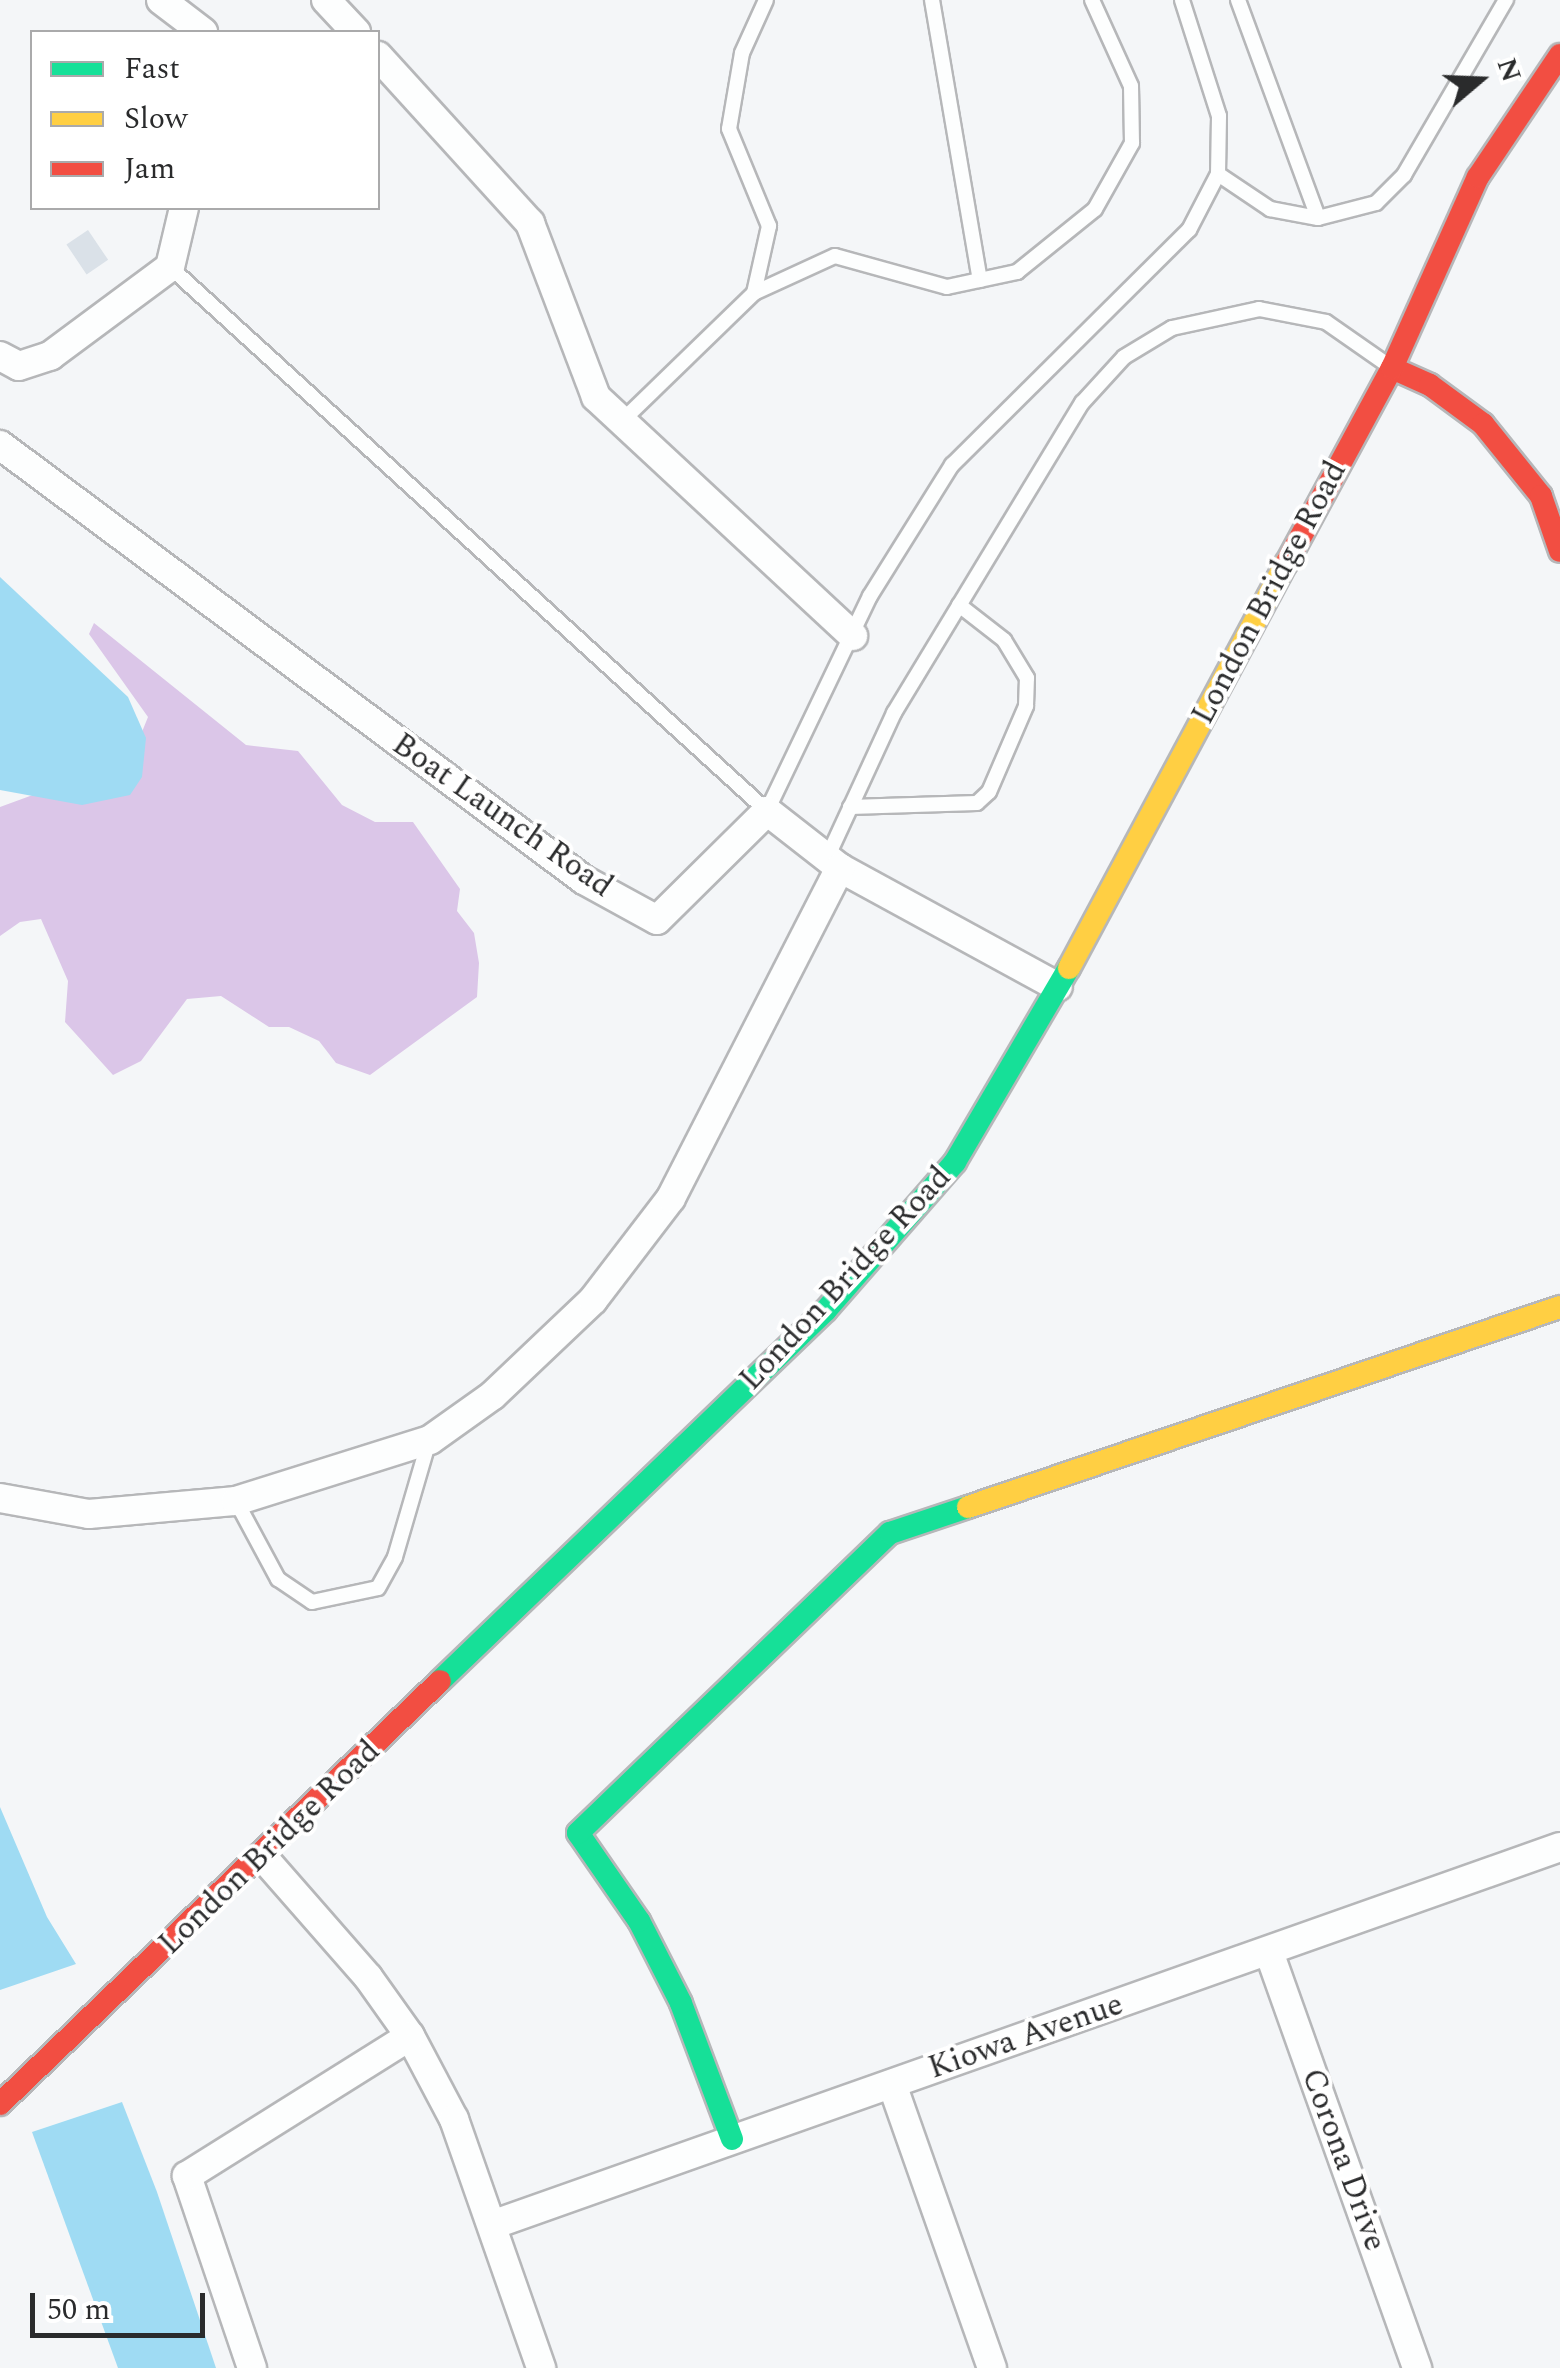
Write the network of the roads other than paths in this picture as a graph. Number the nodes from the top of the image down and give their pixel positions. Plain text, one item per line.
1 (161, 0) edge
2 (326, 0) edge
3 (766, 0) edge
4 (932, 0) edge
5 (1092, 0) edge
6 (1182, 0) edge
7 (1238, 0) edge
8 (1506, 0) edge
9 (200, 30) edge
10 (354, 30) edge
11 (1560, 55) edge
12 (380, 58) edge
13 (1218, 174) junction
14 (184, 210) edge
15 (1318, 218) junction
16 (170, 267) junction
17 (980, 280) junction
18 (754, 292) junction
19 (0, 356) edge
20 (1392, 368) junction
21 (622, 421) junction
22 (0, 445) edge
23 (1560, 550) edge
24 (959, 605) junction
25 (853, 636) junction
26 (850, 808) junction
27 (767, 810) junction
28 (833, 863) junction
29 (1058, 986) junction
30 (1560, 1307) edge
31 (430, 1440) junction
32 (0, 1498) edge
33 (236, 1500) junction
34 (1560, 1847) edge
35 (262, 1856) junction
36 (1269, 1952) junction
37 (410, 2036) junction
38 (892, 2084) junction
39 (0, 2104) edge
40 (732, 2139) junction
41 (492, 2225) junction
42 (252, 2368) edge
43 (541, 2368) edge
44 (992, 2368) edge
45 (1417, 2368) edge

1 - 9 street
2 - 10 street
3 - 18 lane
4 - 17 lane
5 - 17 lane
6 - 13 lane
7 - 15 lane
8 - 15 lane
11 - 20 street, London Bridge Road
12 - 21 street
13 - 15 lane
13 - 25 lane
14 - 16 street
16 - 19 street
16 - 27 lane
17 - 18 lane
18 - 21 lane
20 - 23 street
20 - 24 lane
20 - 29 street, London Bridge Road
21 - 25 street
22 - 27 street, Boat Launch Road
24 - 26 lane
24 - 26 lane
25 - 27 lane
26 - 28 lane
27 - 28 street
28 - 29 street
28 - 31 street
29 - 35 street, London Bridge Road
30 - 40 street
31 - 33 street
31 - 33 lane
32 - 33 street
34 - 36 street, Kiowa Avenue
35 - 37 street
35 - 39 street, London Bridge Road
36 - 38 street, Kiowa Avenue
36 - 45 street, Corona Drive
37 - 41 street
37 - 42 street
38 - 40 street, Kiowa Avenue
38 - 44 street
40 - 41 street, Kiowa Avenue
41 - 43 street

